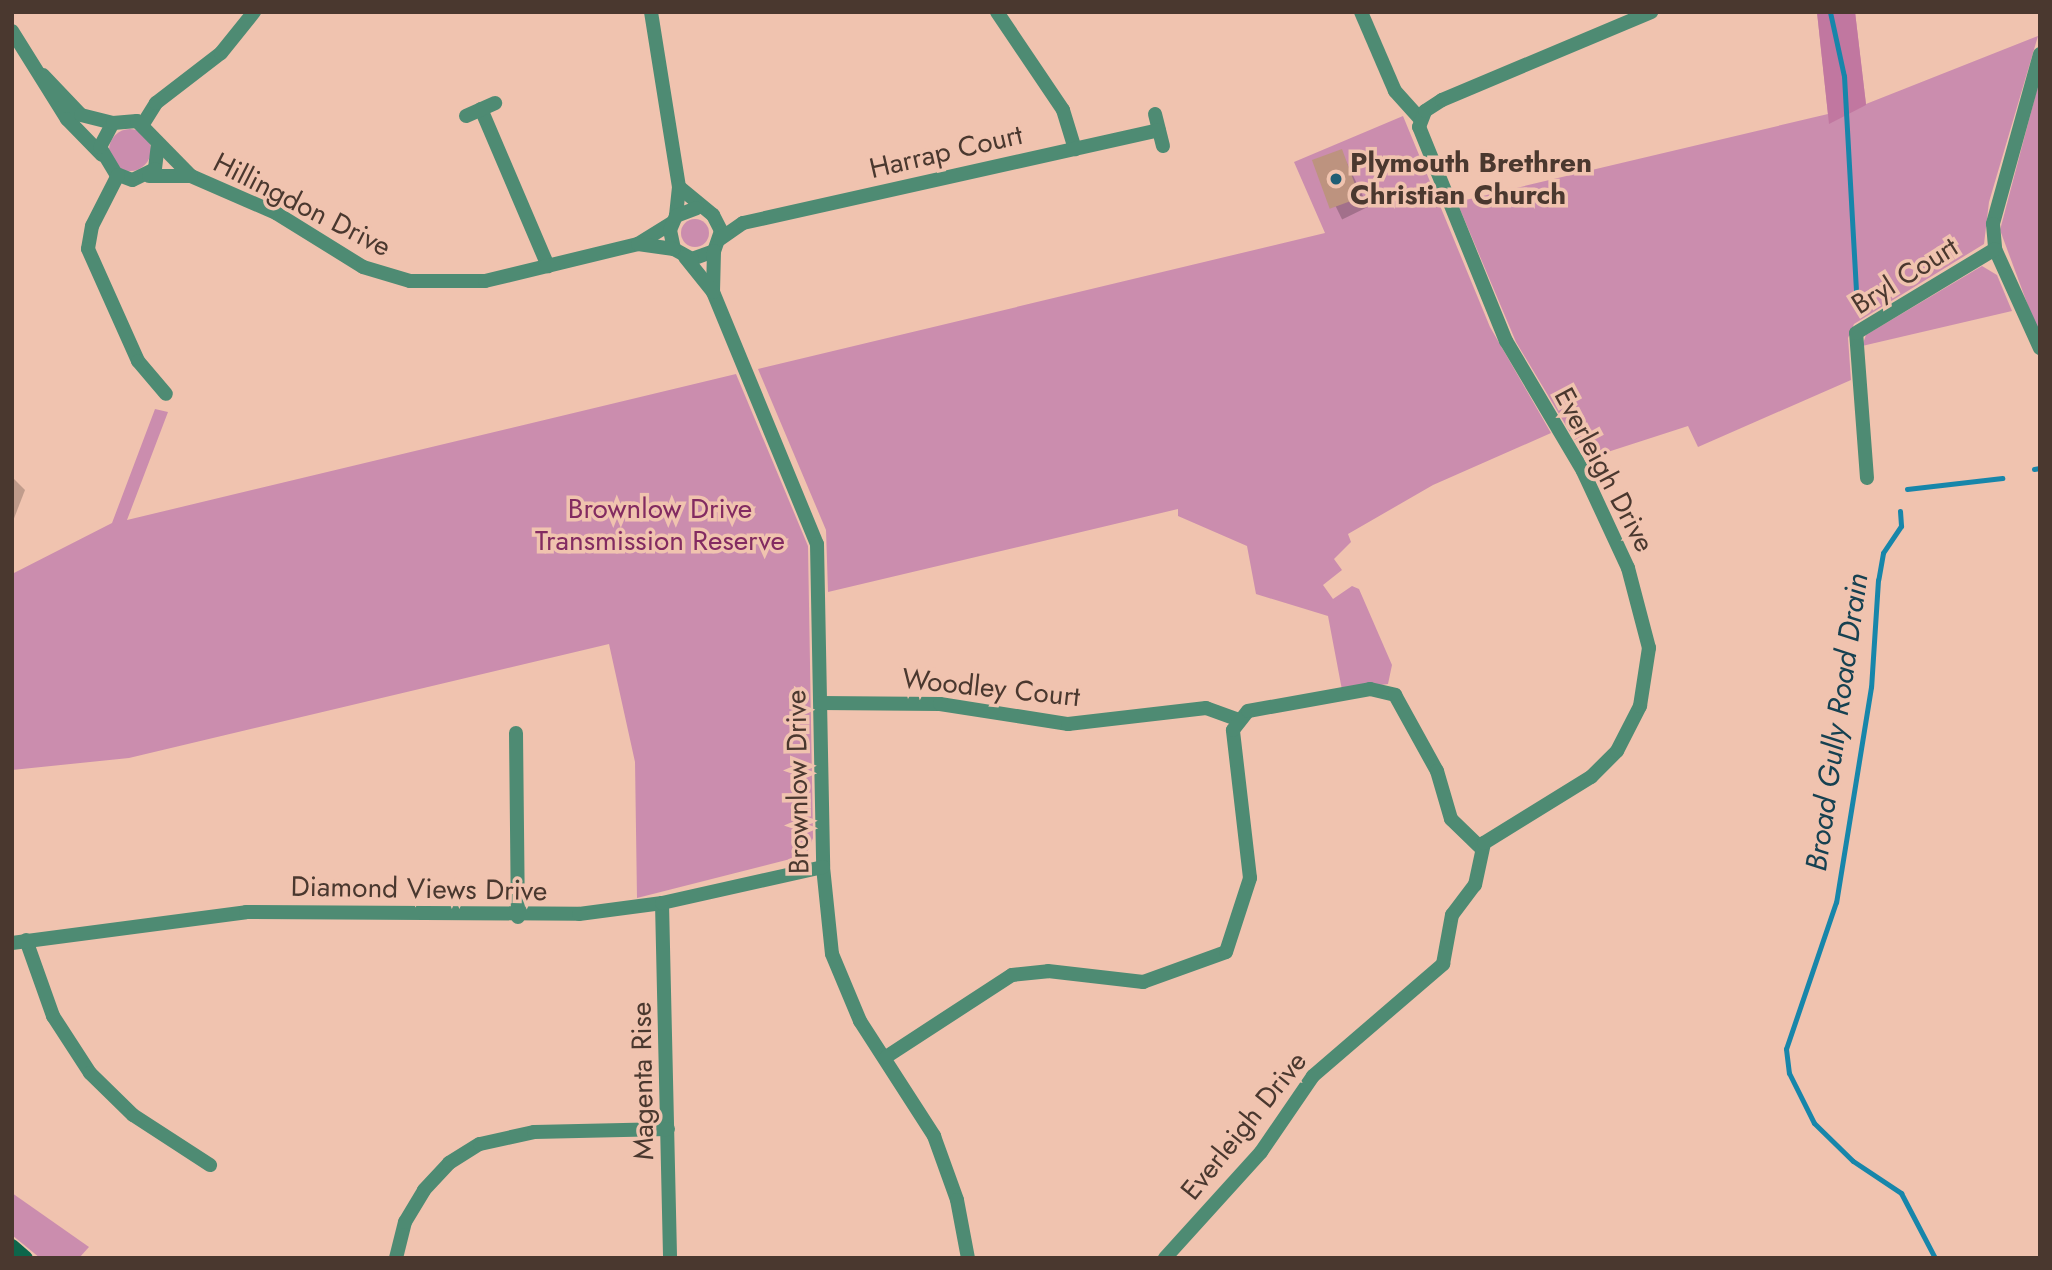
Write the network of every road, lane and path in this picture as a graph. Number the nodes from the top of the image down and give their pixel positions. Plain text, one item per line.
1 (254, 12) edge
2 (650, 12) edge
3 (997, 12) edge
4 (1361, 12) edge
5 (1651, 12) edge
6 (12, 31) edge
7 (2040, 54) edge
8 (43, 75) junction
9 (495, 103) dead end
10 (481, 110) junction
11 (1156, 114) dead end
12 (466, 116) dead end
13 (1420, 118) junction
14 (113, 123) junction
15 (143, 124) junction
16 (1159, 130) junction
17 (158, 145) junction
18 (1163, 146) dead end
19 (1075, 149) junction
20 (102, 155) junction
21 (118, 176) junction
22 (149, 176) junction
23 (191, 176) junction
24 (679, 187) junction
25 (697, 208) junction
26 (713, 215) junction
27 (674, 220) junction
28 (743, 223) junction
29 (638, 244) junction
30 (717, 245) junction
31 (1995, 250) junction
32 (680, 253) junction
33 (548, 266) junction
34 (713, 292) junction
35 (2040, 348) edge
36 (166, 394) dead end
37 (1867, 478) dead end
38 (821, 703) junction
39 (1237, 719) junction
40 (516, 733) dead end
41 (1481, 848) junction
42 (823, 867) junction
43 (662, 904) junction
44 (518, 917) junction
45 (19, 942) edge
46 (886, 1057) junction
47 (668, 1129) junction
48 (210, 1165) dead end
49 (12, 1246) edge
50 (26, 1258) edge
51 (396, 1258) edge
52 (670, 1258) edge
53 (968, 1258) edge
54 (1165, 1258) edge

1 - 15 street
2 - 24 street
3 - 19 street
4 - 13 street
5 - 13 street
6 - 8 street
7 - 31 street
8 - 14 street
8 - 20 street
9 - 10 street
10 - 12 street
10 - 33 street
11 - 16 street
13 - 41 street, Everleigh Drive
14 - 15 street
14 - 20 street
15 - 17 street
16 - 18 street
16 - 19 street, Harrap Court
17 - 22 street
17 - 23 street, Hillingdon Drive
19 - 28 street, Harrap Court
20 - 21 street
21 - 22 street
21 - 36 street
22 - 23 street, Hillingdon Drive
23 - 33 street, Hillingdon Drive
24 - 25 street
24 - 27 street
25 - 26 street, Harrap Court
25 - 27 street, Hillingdon Drive
26 - 28 street, Harrap Court
26 - 30 street, Brownlow Drive
27 - 29 street, Hillingdon Drive
27 - 32 street
28 - 30 street, Harrap Court
29 - 32 street, Hillingdon Drive
29 - 33 street, Hillingdon Drive
30 - 32 street, Hillingdon Drive
30 - 34 street, Brownlow Drive
31 - 35 street
31 - 37 street, Bryl Court
32 - 34 street, Brownlow Drive
34 - 38 street, Brownlow Drive
38 - 39 street, Woodley Court
38 - 42 street, Brownlow Drive
39 - 41 street
39 - 46 street
40 - 44 street
41 - 54 street, Everleigh Drive
42 - 43 street, Diamond Views Drive
42 - 46 street, Brownlow Drive
43 - 44 street, Diamond Views Drive
43 - 47 street, Magenta Rise
44 - 45 street, Diamond Views Drive
45 - 48 street
46 - 53 street, Brownlow Drive
47 - 51 street
47 - 52 street, Magenta Rise
49 - 50 street

